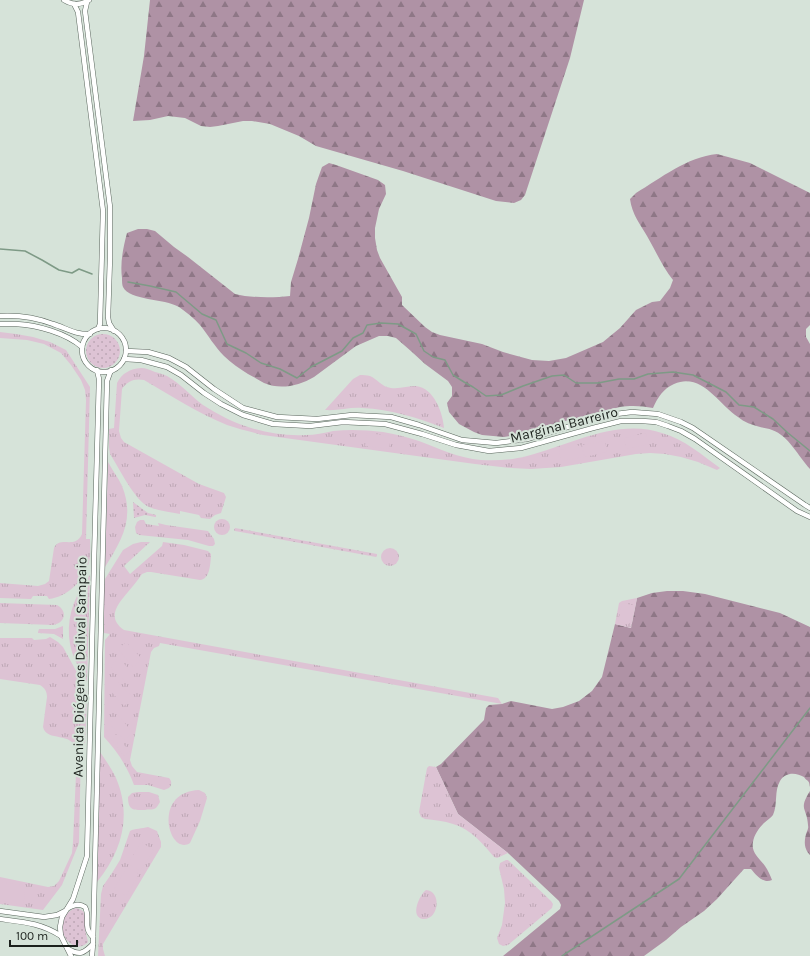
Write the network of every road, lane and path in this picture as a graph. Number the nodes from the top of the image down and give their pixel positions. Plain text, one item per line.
1 (64, 0) edge
2 (88, 1) edge
3 (74, 4) junction
4 (0, 316) edge
5 (0, 324) edge
6 (98, 329) junction
7 (114, 331) junction
8 (90, 334) junction
9 (82, 348) junction
10 (126, 351) junction
11 (124, 359) junction
12 (97, 370) junction
13 (111, 370) junction
14 (810, 508) edge
15 (810, 517) edge
16 (67, 909) junction
17 (0, 911) edge
18 (0, 919) edge
19 (61, 936) junction
20 (94, 937) junction
21 (93, 944) junction
22 (68, 949) junction
23 (71, 956) edge
24 (92, 956) edge

1 - 3 street
2 - 3 street
2 - 7 street
3 - 6 street
4 - 8 street
5 - 9 street
6 - 7 street
6 - 8 street
7 - 10 street
8 - 9 street
9 - 12 street
10 - 11 street
10 - 14 street, Marginal Barreiro
11 - 13 street
11 - 15 street, Marginal Barreiro
12 - 13 street
12 - 16 street, Avenida Diógenes Dolival Sampaio
13 - 20 street, Avenida Diógenes Dolival Sampaio
16 - 17 street
16 - 19 street, Avenida Diógenes Dolival Sampaio
16 - 20 street
18 - 19 street
19 - 22 street
20 - 21 street, Avenida Diógenes Dolival Sampaio
21 - 22 street
21 - 24 street, Avenida Diógenes Dolival Sampaio
22 - 23 street

